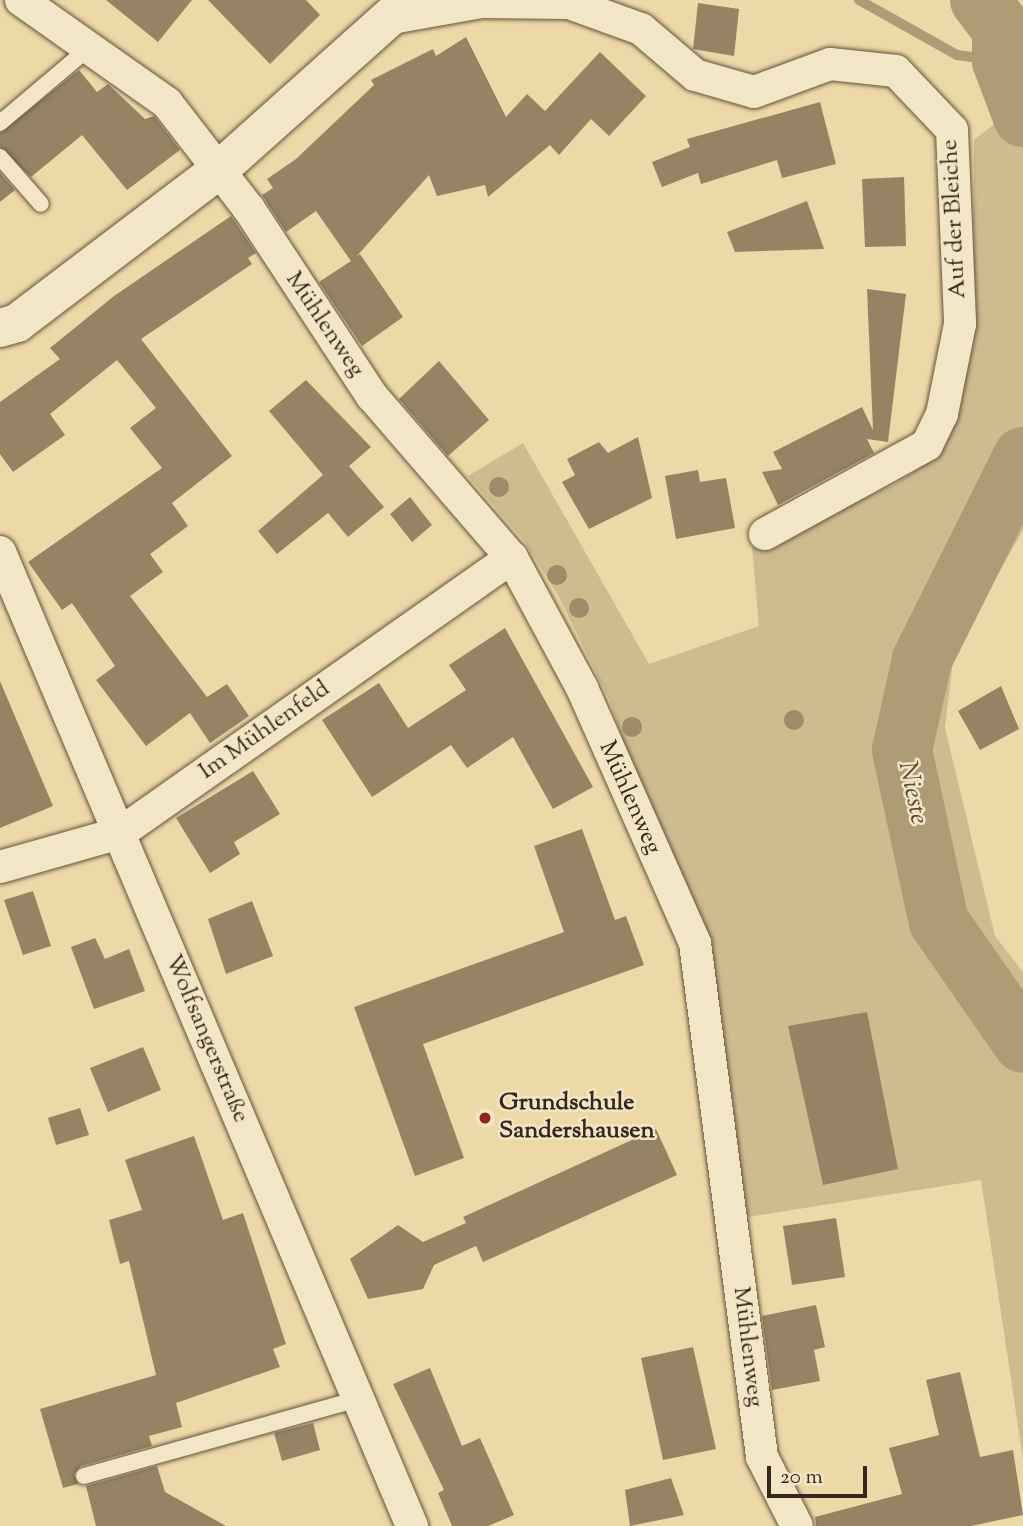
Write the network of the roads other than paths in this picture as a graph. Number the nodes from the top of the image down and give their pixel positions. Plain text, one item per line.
1 (21, 0) edge
2 (398, 9) edge
3 (90, 47) junction
4 (0, 123) edge
5 (0, 156) edge
6 (219, 169) junction
7 (41, 204) dead end
8 (0, 328) edge
9 (765, 534) dead end
10 (0, 552) edge
11 (513, 558) junction
12 (120, 833) junction
13 (0, 867) edge
14 (358, 1399) junction
15 (85, 1476) dead end
16 (412, 1526) edge
17 (797, 1526) edge

1 - 3 street, Mühlenweg
2 - 6 main road
2 - 9 street, Auf der Bleiche
3 - 4 lane
3 - 6 street, Mühlenweg
5 - 7 lane
6 - 8 main road
6 - 11 street, Mühlenweg
10 - 12 street, Wolfsangerstraße
11 - 12 street, Im Mühlenfeld
11 - 17 street, Mühlenweg
12 - 13 street, Im Mühlenfeld
12 - 14 street, Wolfsangerstraße
14 - 15 lane
14 - 16 street, Wolfsangerstraße

